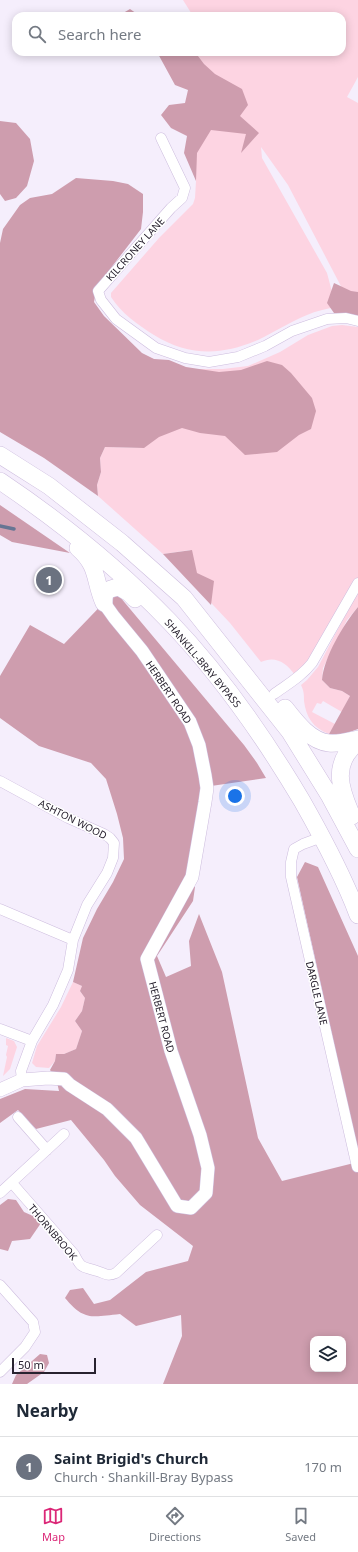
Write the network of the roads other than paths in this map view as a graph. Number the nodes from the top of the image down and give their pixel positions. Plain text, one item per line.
1 (161, 138) dead end
2 (358, 321) edge
3 (0, 449) edge
4 (0, 455) edge
5 (0, 480) edge
6 (49, 486) junction
7 (0, 489) edge
8 (358, 583) edge
9 (184, 598) junction
10 (104, 603) junction
11 (274, 694) junction
12 (358, 741) edge
13 (273, 754) junction
14 (0, 781) edge
15 (358, 832) edge
16 (322, 837) junction
17 (358, 849) edge
18 (0, 909) edge
19 (358, 915) edge
20 (73, 940) junction
21 (0, 1029) edge
22 (32, 1040) junction
23 (22, 1080) junction
24 (0, 1090) edge
25 (18, 1117) dead end
26 (64, 1134) dead end
27 (47, 1150) junction
28 (356, 1166) dead end
29 (12, 1183) junction
30 (0, 1193) edge
31 (157, 1236) dead end
32 (0, 1285) edge
33 (0, 1372) edge

1 - 2 street, KILCRONEY LANE
3 - 6 highway
4 - 6 highway
5 - 13 highway, SHANKILL-BRAY BYPASS
6 - 9 highway
7 - 10 highway
8 - 11 street
9 - 11 highway
9 - 17 highway
10 - 13 highway
10 - 23 street, HERBERT ROAD
11 - 12 highway
12 - 15 highway
13 - 16 highway, SHANKILL-BRAY BYPASS
14 - 20 street, ASHTON WOOD
16 - 19 highway, SHANKILL-BRAY BYPASS
16 - 28 street, DARGLE LANE
18 - 20 street
20 - 22 street, ASHTON WOOD
21 - 22 street
22 - 23 street, ASHTON WOOD
23 - 24 street, HERBERT ROAD
25 - 27 street
26 - 27 street
27 - 29 street
29 - 30 street
29 - 31 street, THORNBROOK
32 - 33 street

